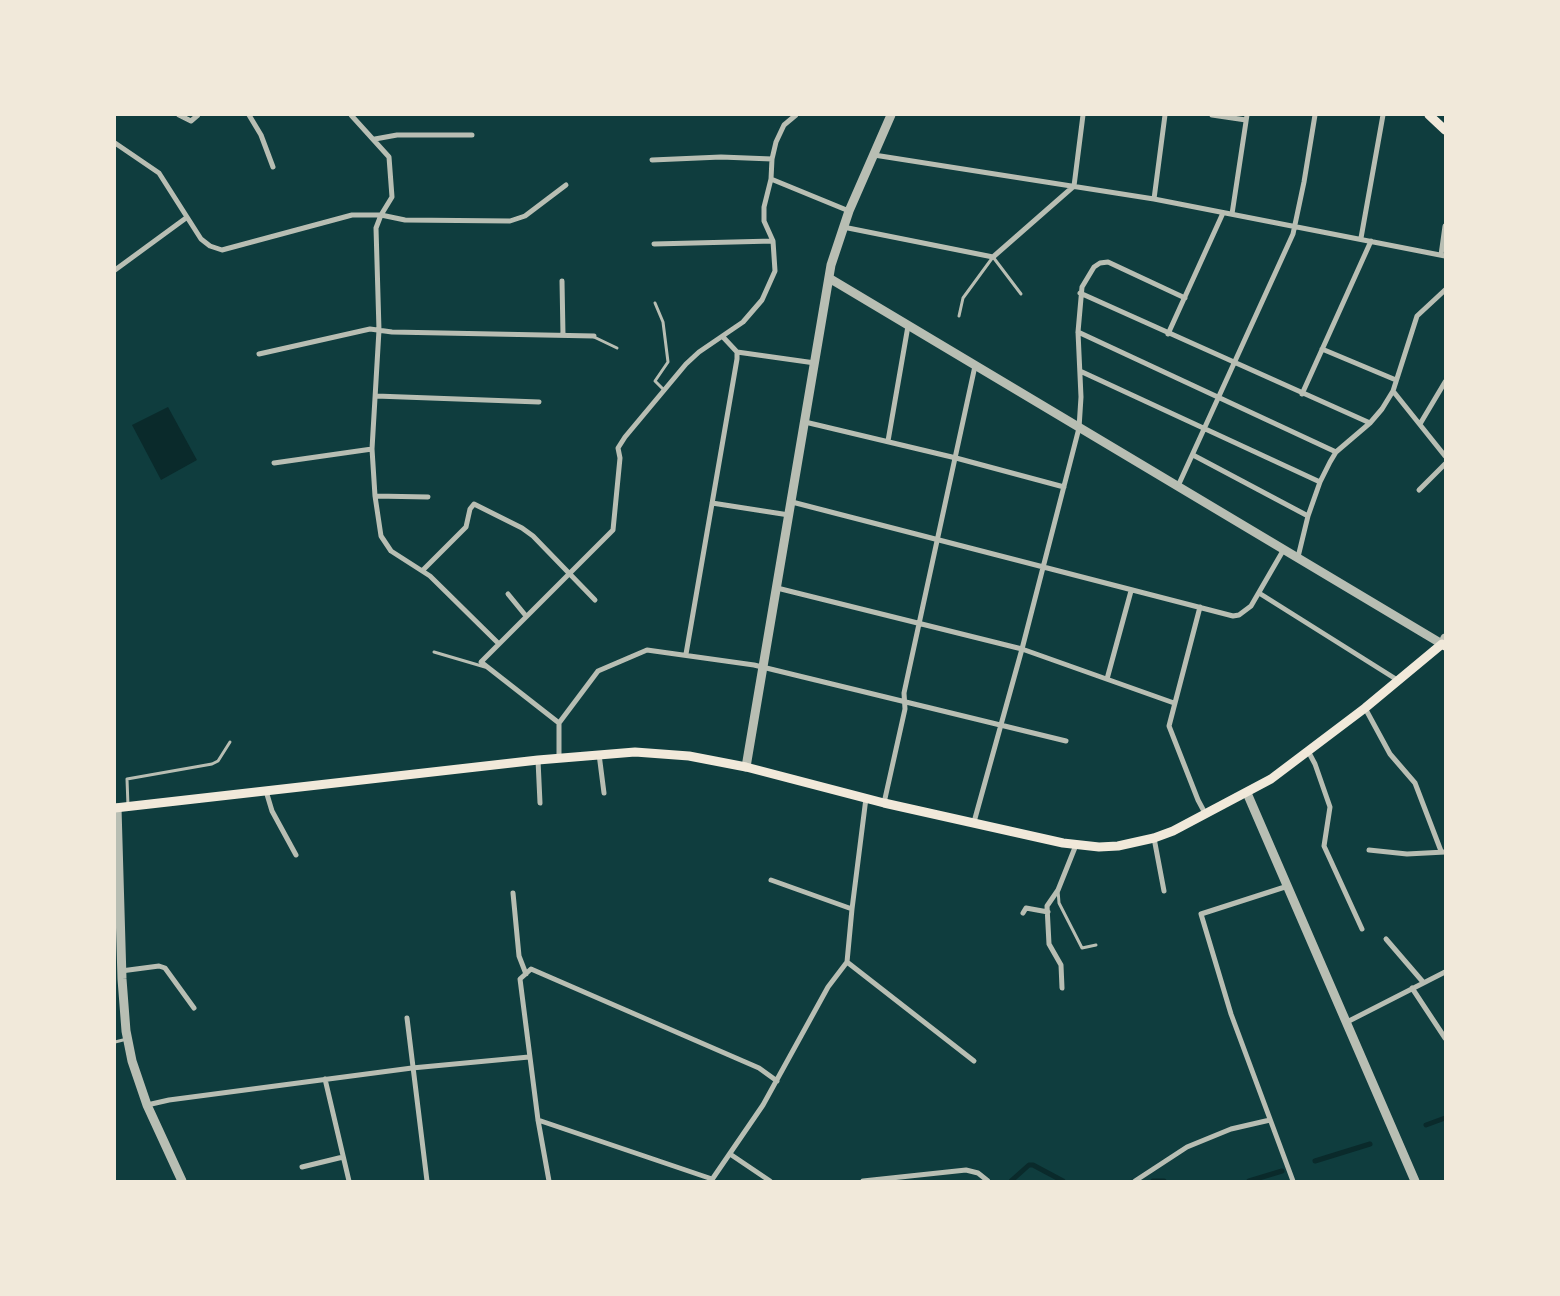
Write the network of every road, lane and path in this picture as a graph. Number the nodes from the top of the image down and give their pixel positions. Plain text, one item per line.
1 (179, 115) edge
2 (198, 115) edge
3 (249, 115) edge
4 (351, 115) edge
5 (796, 115) edge
6 (891, 115) edge
7 (1083, 115) edge
8 (1166, 115) edge
9 (1212, 115) edge
10 (1315, 115) edge
11 (1383, 115) edge
12 (1429, 115) edge
13 (1246, 117) edge
14 (1445, 130) edge
15 (472, 135) dead end
16 (375, 139) junction
17 (115, 143) edge
18 (874, 155) junction
19 (772, 159) junction
20 (652, 160) dead end
21 (273, 167) dead end
22 (770, 179) junction
23 (566, 186) dead end
24 (1074, 186) junction
25 (1154, 199) junction
26 (849, 211) junction
27 (1223, 213) junction
28 (381, 214) junction
29 (1232, 214) junction
30 (186, 218) junction
31 (1295, 226) junction
32 (1445, 226) edge
33 (843, 227) junction
34 (1361, 238) junction
35 (773, 241) junction
36 (1371, 241) junction
37 (654, 244) dead end
38 (1443, 255) edge
39 (993, 257) junction
40 (115, 270) edge
41 (828, 278) junction
42 (562, 281) dead end
43 (1445, 290) edge
44 (1080, 293) junction
45 (1021, 294) dead end
46 (1185, 298) junction
47 (655, 303) dead end
48 (959, 316) dead end
49 (908, 326) junction
50 (379, 330) junction
51 (1078, 332) junction
52 (1168, 334) junction
53 (563, 335) junction
54 (594, 336) joint
55 (723, 337) junction
56 (618, 348) dead end
57 (1322, 349) junction
58 (737, 352) junction
59 (259, 354) dead end
60 (815, 363) junction
61 (1234, 364) junction
62 (975, 366) junction
63 (1080, 371) junction
64 (1396, 380) junction
65 (1445, 382) edge
66 (664, 390) junction
67 (1393, 391) junction
68 (1302, 394) junction
69 (376, 396) junction
70 (1219, 397) junction
71 (539, 402) dead end
72 (805, 422) junction
73 (1370, 423) junction
74 (1420, 424) junction
75 (1079, 428) junction
76 (1206, 428) junction
77 (888, 442) junction
78 (372, 449) junction
79 (1336, 452) junction
80 (1193, 455) junction
81 (1445, 456) edge
82 (956, 458) junction
83 (274, 463) dead end
84 (1445, 464) edge
85 (1320, 482) junction
86 (1178, 486) junction
87 (1064, 487) junction
88 (1419, 490) dead end
89 (375, 496) junction
90 (428, 497) dead end
91 (712, 502) junction
92 (792, 502) junction
93 (790, 515) junction
94 (1308, 516) junction
95 (938, 540) junction
96 (1284, 548) junction
97 (1298, 557) junction
98 (1044, 568) junction
99 (423, 570) junction
100 (569, 574) junction
101 (777, 588) junction
102 (1131, 591) junction
103 (1259, 593) junction
104 (508, 594) dead end
105 (595, 600) dead end
106 (1200, 607) junction
107 (526, 616) junction
108 (920, 624) junction
109 (1444, 642) edge
110 (498, 643) junction
111 (1022, 649) junction
112 (434, 652) dead end
113 (686, 654) junction
114 (488, 668) junction
115 (763, 668) junction
116 (1107, 679) junction
117 (1399, 681) junction
118 (904, 701) junction
119 (1174, 703) junction
120 (1366, 708) junction
121 (559, 724) junction
122 (1001, 726) junction
123 (1066, 741) dead end
124 (230, 742) dead end
125 (1308, 750) junction
126 (599, 754) junction
127 (559, 758) junction
128 (538, 760) junction
129 (746, 767) junction
130 (266, 790) junction
131 (604, 793) dead end
132 (1247, 793) junction
133 (866, 798) junction
134 (884, 802) junction
135 (540, 804) dead end
136 (128, 806) junction
137 (116, 808) edge
138 (1206, 815) junction
139 (974, 822) junction
140 (1154, 838) junction
141 (1076, 845) junction
142 (1369, 850) dead end
143 (1443, 852) edge
144 (296, 855) dead end
145 (771, 880) dead end
146 (1288, 886) junction
147 (1058, 890) junction
148 (1164, 891) dead end
149 (513, 893) dead end
150 (852, 909) junction
151 (1023, 912) dead end
152 (1048, 912) junction
153 (118, 928) edge
154 (1362, 929) dead end
155 (1386, 939) dead end
156 (1096, 946) dead end
157 (847, 962) junction
158 (121, 971) junction
159 (1445, 972) edge
160 (526, 974) junction
161 (1423, 982) junction
162 (1062, 988) dead end
163 (1412, 988) junction
164 (194, 1008) dead end
165 (408, 1018) dead end
166 (1347, 1022) junction
167 (1445, 1038) edge
168 (128, 1039) junction
169 (115, 1042) edge
170 (529, 1056) junction
171 (974, 1061) dead end
172 (412, 1068) junction
173 (325, 1079) junction
174 (777, 1081) junction
175 (147, 1105) junction
176 (538, 1120) junction
177 (1270, 1120) junction
178 (730, 1154) junction
179 (343, 1157) junction
180 (302, 1167) dead end
181 (712, 1180) edge
182 (182, 1181) edge
183 (349, 1181) edge
184 (427, 1181) edge
185 (548, 1181) edge
186 (770, 1181) edge
187 (863, 1181) edge
188 (988, 1181) edge
189 (1135, 1181) edge
190 (1294, 1181) edge
191 (1415, 1181) edge

1 - 2 street
3 - 21 street
4 - 16 street
5 - 19 street
6 - 18 street
7 - 24 street
8 - 25 street
9 - 13 street
10 - 31 street
11 - 34 street
12 - 14 main road
13 - 29 street
15 - 16 street
16 - 28 street
17 - 30 street
18 - 24 street
18 - 26 street
19 - 20 street
19 - 22 street
22 - 26 street
22 - 35 street
23 - 28 street
24 - 25 street
24 - 39 street
25 - 27 street
26 - 33 street
27 - 29 street
27 - 46 street
28 - 30 street
28 - 50 street
29 - 31 street
30 - 40 street
31 - 34 street
31 - 61 street
32 - 38 street
33 - 39 street
33 - 41 street
34 - 36 street
35 - 37 street
35 - 55 street
36 - 38 street
36 - 57 street
39 - 45 lane
39 - 48 lane
41 - 49 street
41 - 60 street
42 - 53 street
43 - 64 street
44 - 46 street
44 - 51 street
44 - 52 street
46 - 52 street
47 - 66 lane
49 - 62 street
49 - 77 street
50 - 53 street
50 - 59 street
50 - 69 street
51 - 63 street
51 - 70 street
52 - 61 street
53 - 54 street
54 - 56 lane
55 - 58 street
55 - 66 street
57 - 64 street
57 - 68 street
58 - 60 street
58 - 91 street
60 - 72 street
61 - 68 street
61 - 70 street
62 - 75 street
62 - 82 street
63 - 75 street
63 - 76 street
64 - 67 street
65 - 74 street
66 - 100 street
67 - 73 street
67 - 74 street
68 - 73 street
69 - 71 street
69 - 78 street
70 - 76 street
70 - 79 street
72 - 77 street
72 - 92 street
73 - 79 street
74 - 81 street
75 - 86 street
75 - 87 street
76 - 80 street
76 - 85 street
77 - 82 street
78 - 83 street
78 - 89 street
79 - 85 street
80 - 86 street
80 - 94 street
82 - 87 street
82 - 95 street
84 - 88 street
85 - 94 street
86 - 96 street
87 - 98 street
89 - 90 street
89 - 99 street
91 - 93 street
91 - 113 street
92 - 93 street
92 - 95 street
93 - 101 street
94 - 97 street
95 - 98 street
95 - 108 street
96 - 97 street
96 - 103 street
97 - 109 street
98 - 102 street
98 - 111 street
99 - 100 street
99 - 110 street
100 - 105 street
100 - 107 street
101 - 108 street
101 - 115 street
102 - 106 street
102 - 116 street
103 - 106 street
103 - 117 street
104 - 107 street
106 - 119 street
107 - 110 street
108 - 111 street
108 - 118 street
109 - 117 main road
110 - 114 street
111 - 116 street
111 - 122 street
112 - 114 lane
113 - 115 street
113 - 121 street
114 - 121 street
115 - 118 street
115 - 129 street
116 - 119 street
117 - 120 main road
118 - 122 street
118 - 134 street
119 - 138 street
120 - 125 main road
120 - 143 street
121 - 127 street
122 - 123 street
122 - 139 street
124 - 136 lane
125 - 132 main road
125 - 154 street
126 - 127 main road
126 - 129 main road
126 - 131 street
127 - 128 main road
128 - 130 main road
128 - 135 street
129 - 133 main road
130 - 136 main road
130 - 144 street
132 - 138 main road
132 - 146 street
133 - 134 main road
133 - 150 street
134 - 139 main road
136 - 137 main road
137 - 153 street
138 - 140 main road
139 - 141 main road
140 - 141 main road
140 - 148 street
141 - 147 street
142 - 143 street
145 - 150 street
146 - 166 street
146 - 177 street
147 - 152 street
147 - 156 lane
149 - 160 street
150 - 157 street
151 - 152 street
152 - 162 street
153 - 158 street
155 - 161 street
157 - 171 street
157 - 174 street
158 - 164 street
158 - 168 street
159 - 161 street
160 - 170 street
160 - 174 street
161 - 163 street
163 - 166 street
163 - 167 street
165 - 172 street
166 - 191 street
168 - 169 lane
168 - 175 street
170 - 172 street
170 - 176 street
172 - 173 street
172 - 184 street
173 - 175 street
173 - 179 street
174 - 178 street
175 - 182 street
176 - 181 street
176 - 185 street
177 - 189 street
177 - 190 street
178 - 181 street
178 - 186 street
179 - 180 street
179 - 183 street
187 - 188 street

